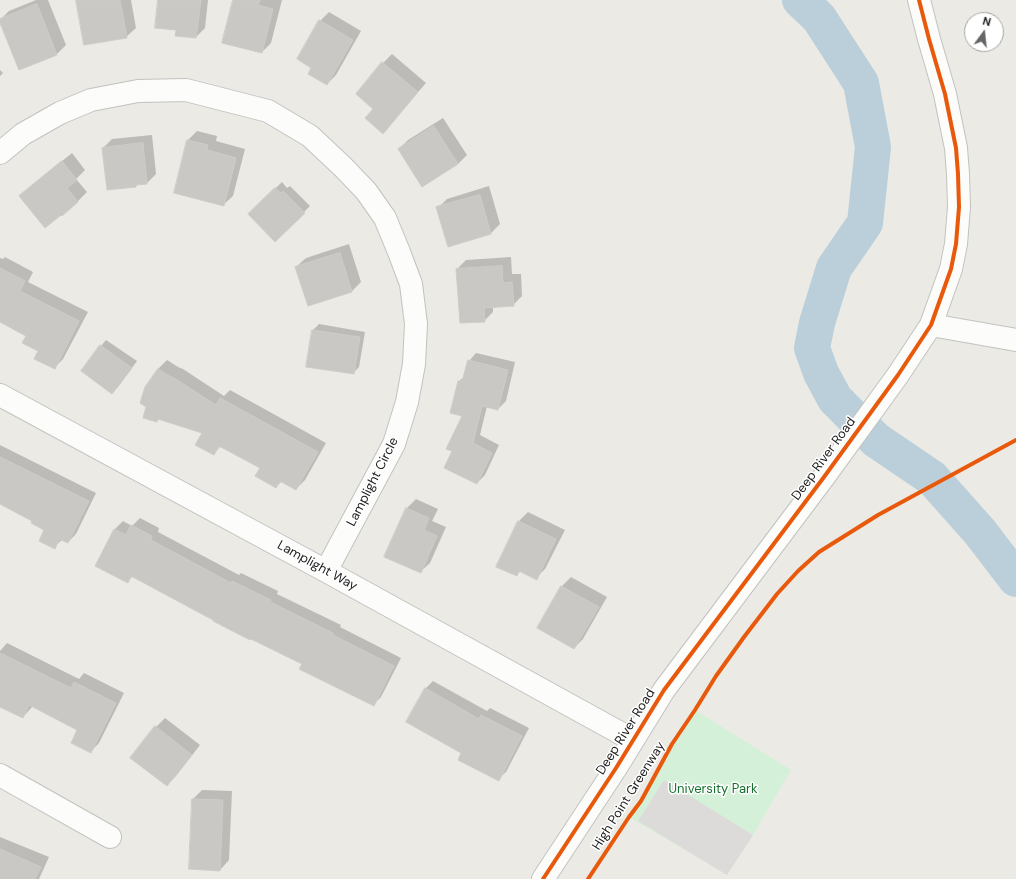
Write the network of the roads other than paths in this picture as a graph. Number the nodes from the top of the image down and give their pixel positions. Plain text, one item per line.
1 (919, 0) edge
2 (0, 154) edge
3 (931, 325) junction
4 (1016, 340) edge
5 (0, 395) edge
6 (326, 571) junction
7 (633, 740) junction
8 (0, 775) edge
9 (110, 837) dead end
10 (543, 879) edge

1 - 3 street, Deep River Road
2 - 6 street, Lamplight Circle
3 - 4 street
3 - 7 street, Deep River Road
5 - 6 street, Lamplight Way
6 - 7 street, Lamplight Way
7 - 10 street, Deep River Road
8 - 9 street

